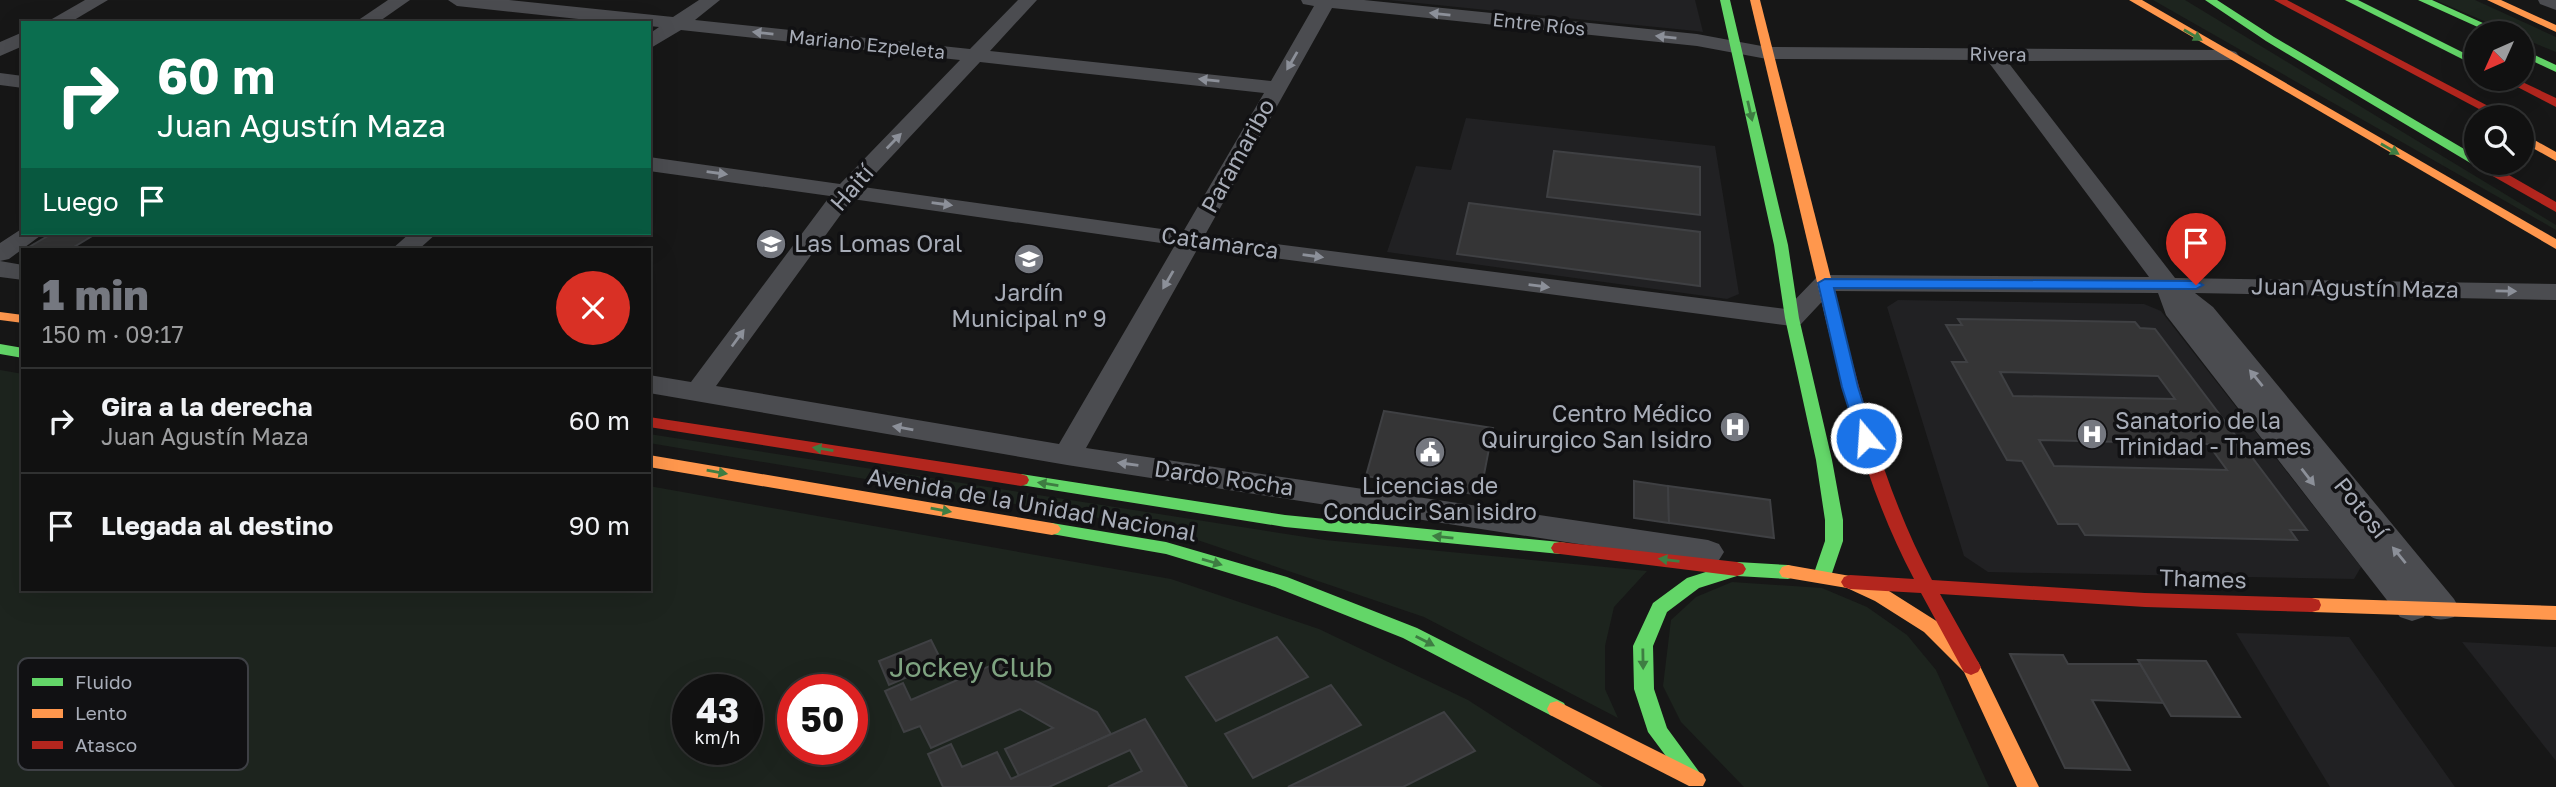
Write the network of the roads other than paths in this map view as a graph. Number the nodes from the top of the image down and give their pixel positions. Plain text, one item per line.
1 (99, 0) edge
2 (401, 0) edge
3 (457, 0) edge
4 (711, 0) edge
5 (1028, 0) edge
6 (1725, 0) edge
7 (1755, 0) edge
8 (2134, 0) edge
9 (2210, 0) edge
10 (2218, 0) edge
11 (2279, 0) edge
12 (2350, 0) edge
13 (2412, 0) edge
14 (2423, 0) edge
15 (2492, 0) edge
16 (2547, 0) edge
17 (1318, 1) edge
18 (2556, 4) edge
19 (58, 21) edge
20 (366, 21) edge
21 (2472, 21) edge
22 (676, 23) junction
23 (2464, 25) edge
24 (2556, 29) edge
25 (21, 39) edge
26 (651, 42) edge
27 (1734, 45) junction
28 (2368, 47) junction
29 (2534, 47) edge
30 (0, 50) edge
31 (1767, 53) junction
32 (1992, 54) junction
33 (975, 56) junction
34 (2229, 56) junction
35 (2464, 56) edge
36 (2556, 57) edge
37 (2534, 58) edge
38 (2556, 69) edge
39 (0, 79) edge
40 (21, 82) edge
41 (2534, 87) edge
42 (1277, 88) junction
43 (2532, 91) edge
44 (2556, 97) edge
45 (2556, 103) edge
46 (2467, 105) edge
47 (2480, 105) edge
48 (2440, 120) dead end
49 (2534, 133) edge
50 (2534, 144) edge
51 (2556, 145) edge
52 (2464, 154) edge
53 (2556, 157) edge
54 (651, 164) edge
55 (2500, 175) edge
56 (847, 190) junction
57 (2556, 208) edge
58 (29, 235) edge
59 (422, 235) edge
60 (1191, 240) junction
61 (2556, 245) edge
62 (406, 248) edge
63 (0, 254) edge
64 (0, 270) edge
65 (21, 274) edge
66 (1825, 283) junction
67 (2168, 285) junction
68 (2556, 292) edge
69 (0, 316) edge
70 (1792, 318) junction
71 (21, 319) edge
72 (0, 349) edge
73 (21, 353) edge
74 (651, 384) edge
75 (697, 393) junction
76 (651, 422) edge
77 (1067, 455) junction
78 (651, 461) edge
79 (1737, 569) junction
80 (1810, 574) junction
81 (1850, 582) junction
82 (1931, 589) junction
83 (2412, 608) junction
84 (2442, 608) junction
85 (2556, 613) edge
86 (1971, 667) junction
87 (1700, 784) edge
88 (2028, 787) edge

1 - 19 street
2 - 20 street
3 - 22 street, Mariano Ezpeleta
4 - 22 street
5 - 33 street, Haití
6 - 27 main road
7 - 31 main road
8 -> 34 main road
9 - 52 main road
10 - 48 main road
11 - 28 main road
12 - 35 main road
13 - 23 main road
14 - 21 main road
15 - 24 main road
16 - 18 street
27 -> 17 street, Entre Ríos
17 -> 42 street, Paramaribo
22 - 26 street
33 -> 22 street, Mariano Ezpeleta
25 - 30 street
27 - 31 street, Entre Ríos
27 -> 70 main road
28 - 46 main road
28 - 47 main road
29 - 36 main road
31 - 32 street, Rivera
31 - 66 main road
32 - 34 street, Rivera
32 - 67 street, Potosí
42 -> 33 street, Mariano Ezpeleta
56 -> 33 street, Haití
34 -> 61 main road
37 - 38 main road
39 - 40 street
41 - 44 main road
42 - 60 street, Paramaribo
43 - 45 main road
49 - 51 main road
50 - 53 main road
54 -> 56 street, Catamarca
55 - 57 main road
56 -> 60 street, Catamarca
75 -> 56 street, Haití
58 - 63 street
59 - 62 street
60 -> 70 street, Catamarca
60 -> 77 street, Paramaribo
64 - 65 street
66 - 67 street, Juan Agustín Maza
66 - 70 street
66 - 82 main road
67 -> 68 street, Juan Agustín Maza
67 -> 83 street, Potosí
84 -> 67 street, Potosí
69 - 71 main road
70 - 80 main road
72 - 73 main road
74 - 75 street, Dardo Rocha
77 -> 75 street, Dardo Rocha
79 -> 76 main road, Avenida de la Unidad Nacional
80 -> 77 street, Dardo Rocha
78 -> 87 main road, Avenida de la Unidad Nacional
79 - 80 main road, Avenida de la Unidad Nacional
79 -> 87 main road
80 - 81 main road, Avenida de la Unidad Nacional
81 - 82 main road, Thames
81 - 86 main road
82 - 83 main road, Thames
82 - 86 main road
83 - 84 main road, Thames
84 - 85 main road, Thames
86 - 88 main road

